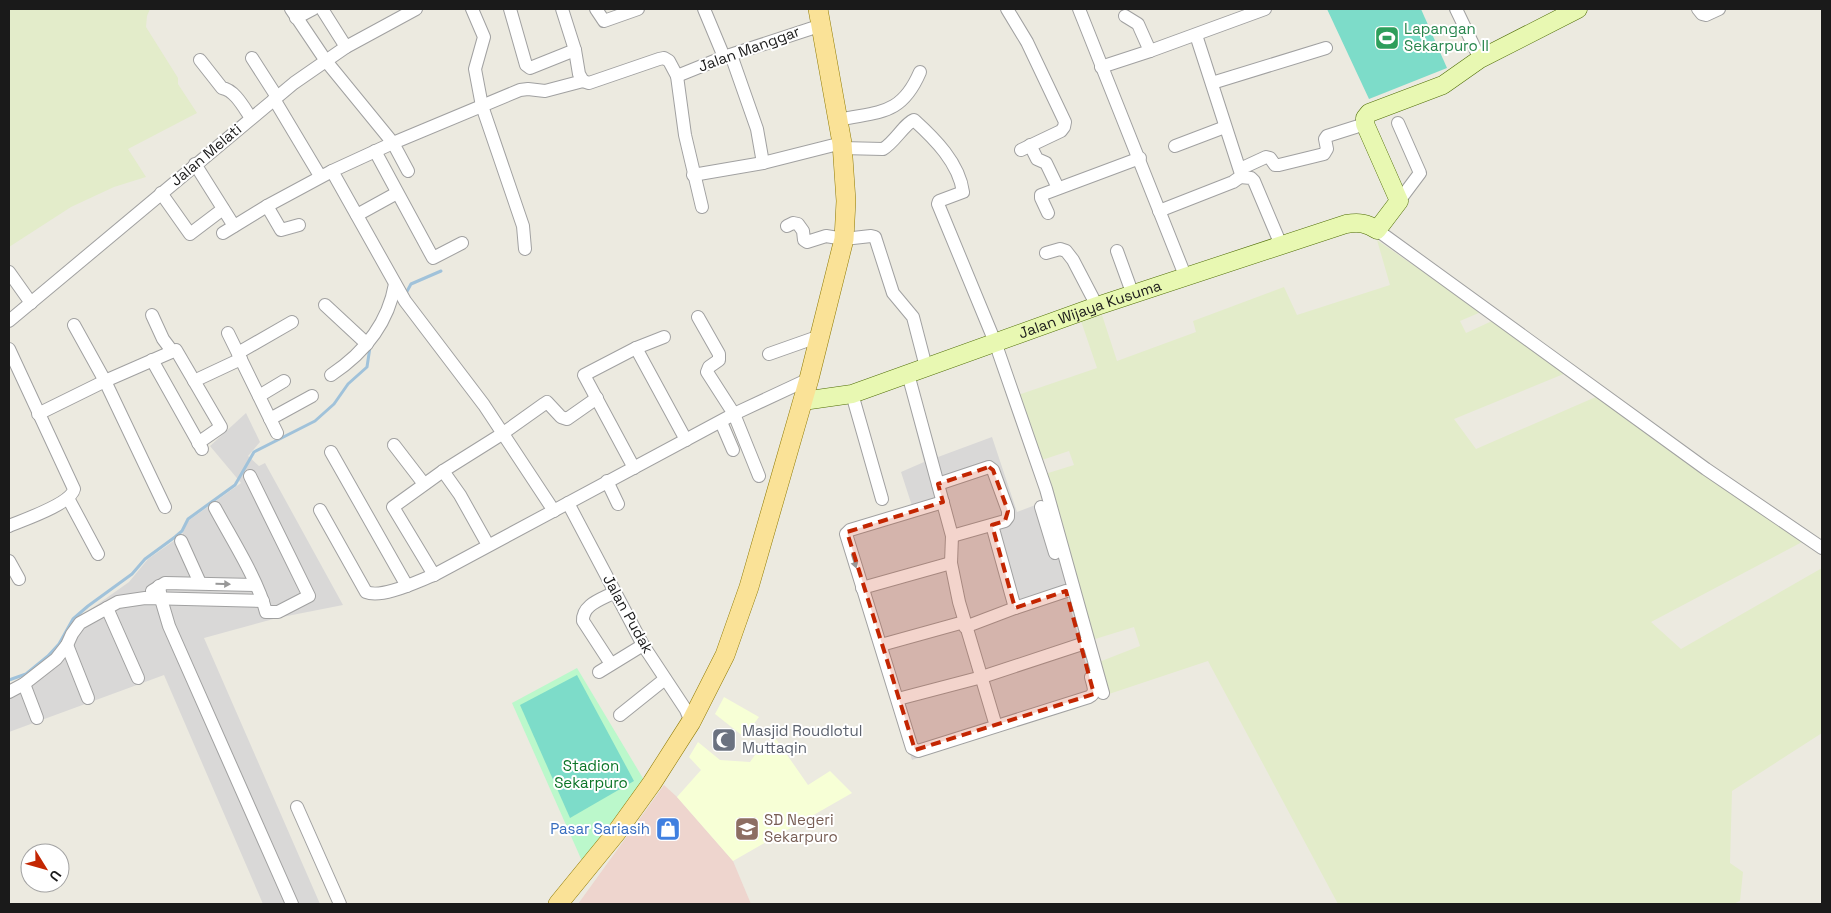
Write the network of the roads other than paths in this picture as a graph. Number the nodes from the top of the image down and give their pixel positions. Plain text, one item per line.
1 (314, 9) edge
2 (322, 9) edge
3 (416, 9) edge
4 (472, 9) edge
5 (510, 9) edge
6 (562, 9) edge
7 (596, 9) edge
8 (633, 9) edge
9 (704, 9) edge
10 (1007, 9) edge
11 (1079, 9) edge
12 (1265, 9) edge
13 (1456, 9) edge
14 (1578, 9) edge
15 (1698, 9) edge
16 (1719, 9) edge
17 (398, 12) edge
18 (294, 13) edge
19 (819, 13) edge
20 (1126, 16) dead end
21 (1196, 35) junction
22 (346, 47) junction
23 (1326, 48) dead end
24 (575, 50) junction
25 (1150, 51) junction
26 (728, 56) junction
27 (252, 58) dead end
28 (1480, 59) junction
29 (200, 60) dead end
30 (326, 60) junction
31 (1101, 67) junction
32 (920, 72) dead end
33 (676, 76) junction
34 (583, 81) junction
35 (1212, 83) junction
36 (275, 98) junction
37 (482, 106) junction
38 (251, 118) junction
39 (1366, 118) junction
40 (839, 120) junction
41 (1398, 123) dead end
42 (1225, 127) junction
43 (393, 143) junction
44 (842, 146) junction
45 (1175, 146) dead end
46 (375, 151) junction
47 (1140, 158) junction
48 (763, 163) junction
49 (195, 164) junction
50 (332, 170) junction
51 (408, 171) dead end
52 (1240, 173) junction
53 (693, 175) junction
54 (320, 176) junction
55 (1058, 188) junction
56 (161, 193) junction
57 (397, 193) junction
58 (1399, 201) junction
59 (267, 206) junction
60 (702, 207) dead end
61 (223, 209) junction
62 (1159, 211) junction
63 (1048, 213) dead end
64 (357, 215) junction
65 (299, 225) dead end
66 (234, 226) junction
67 (787, 226) dead end
68 (1377, 230) junction
69 (223, 233) dead end
70 (844, 239) junction
71 (462, 243) dead end
72 (1281, 245) junction
73 (524, 249) dead end
74 (1118, 251) dead end
75 (1046, 253) dead end
76 (9, 272) edge
77 (1186, 278) junction
78 (399, 292) junction
79 (1133, 295) junction
80 (31, 303) junction
81 (324, 305) dead end
82 (1097, 306) junction
83 (152, 315) dead end
84 (698, 317) dead end
85 (9, 320) edge
86 (292, 322) dead end
87 (74, 325) dead end
88 (228, 333) dead end
89 (820, 336) junction
90 (664, 337) dead end
91 (995, 342) junction
92 (368, 344) junction
93 (636, 348) junction
94 (9, 349) edge
95 (172, 351) junction
96 (769, 354) dead end
97 (239, 356) junction
98 (152, 360) junction
99 (12, 367) edge
100 (926, 367) junction
101 (331, 374) dead end
102 (908, 374) junction
103 (809, 379) junction
104 (105, 381) junction
105 (194, 381) junction
106 (284, 381) dead end
107 (852, 394) junction
108 (259, 396) junction
109 (312, 396) dead end
110 (597, 398) junction
111 (803, 401) junction
112 (38, 414) junction
113 (734, 414) junction
114 (270, 418) junction
115 (721, 422) junction
116 (277, 433) dead end
117 (502, 434) junction
118 (686, 440) junction
119 (394, 445) dead end
120 (733, 450) dead end
121 (331, 452) dead end
122 (634, 468) junction
123 (443, 471) junction
124 (250, 476) dead end
125 (759, 476) dead end
126 (607, 481) junction
127 (424, 484) junction
128 (938, 484) junction
129 (68, 498) junction
130 (882, 499) dead end
131 (943, 502) junction
132 (568, 503) junction
133 (618, 504) dead end
134 (165, 507) dead end
135 (1041, 507) dead end
136 (215, 508) dead end
137 (320, 510) dead end
138 (554, 511) junction
139 (992, 525) junction
140 (9, 526) edge
141 (952, 536) junction
142 (181, 541) dead end
143 (488, 545) junction
144 (1822, 548) edge
145 (98, 554) dead end
146 (9, 561) edge
147 (951, 563) junction
148 (434, 575) junction
149 (19, 578) dead end
150 (200, 583) junction
151 (255, 585) junction
152 (159, 586) junction
153 (407, 586) junction
154 (862, 588) junction
155 (1066, 591) junction
156 (615, 592) junction
157 (145, 598) junction
158 (161, 599) junction
159 (263, 601) junction
160 (107, 608) junction
161 (1015, 608) junction
162 (965, 624) junction
163 (1082, 644) junction
164 (67, 645) junction
165 (644, 645) junction
166 (881, 645) junction
167 (611, 664) junction
168 (599, 672) dead end
169 (982, 677) junction
170 (138, 678) dead end
171 (665, 679) junction
172 (24, 684) junction
173 (9, 692) edge
174 (1103, 693) dead end
175 (88, 698) dead end
176 (898, 699) junction
177 (620, 715) dead end
178 (37, 718) dead end
179 (691, 722) junction
180 (996, 726) junction
181 (298, 807) dead end
182 (292, 904) edge
183 (340, 904) edge
184 (558, 904) edge

1 - 18 street
2 - 22 street
3 - 17 street, Jalan Melati
4 - 37 street
5 - 24 street
6 - 24 street
7 - 8 street
9 - 26 street
10 - 55 street
11 - 31 street
12 - 21 street
13 - 28 street
14 - 28 street
15 - 16 street
17 - 22 street, Jalan Melati
18 - 30 street
19 - 26 street, Jalan Manggar
19 - 40 main road
20 - 25 street
21 - 25 street
21 - 35 street
22 - 30 street, Jalan Melati
23 - 35 street
24 - 34 street
25 - 31 street
26 - 33 street, Jalan Manggar
26 - 48 street
27 - 36 street
28 - 39 street
29 - 38 street
30 - 36 street, Jalan Melati
30 - 43 street
31 - 47 street
32 - 40 street
33 - 34 street
33 - 53 street
34 - 37 street
35 - 42 street
36 - 38 street, Jalan Melati
36 - 54 street
37 - 43 street
37 - 73 street
38 - 49 street, Jalan Melati
39 - 52 street
39 - 58 street
40 - 44 main road
41 - 58 street
42 - 45 street
42 - 52 street
43 - 46 street
43 - 51 street
44 - 48 street
44 - 70 main road
44 - 91 street
46 - 50 street
46 - 57 street
47 - 55 street
47 - 62 street
48 - 53 street
49 - 56 street, Jalan Melati
49 - 61 street
50 - 54 street
50 - 64 street
52 - 62 street
52 - 72 street
53 - 60 street
54 - 59 street
55 - 63 street
56 - 61 street
56 - 80 street, Jalan Melati
57 - 64 street
57 - 71 street
58 - 68 street
59 - 65 street
59 - 66 street
61 - 66 street
62 - 77 street
64 - 78 street
66 - 69 street
67 - 70 street
68 - 72 street, Jalan Wijaya Kusuma
68 - 144 street
70 - 89 main road
70 - 100 street
72 - 77 street, Jalan Wijaya Kusuma
74 - 79 street
75 - 82 street
76 - 80 street
77 - 79 street, Jalan Wijaya Kusuma
78 - 92 street
78 - 117 street
79 - 82 street, Jalan Wijaya Kusuma
80 - 85 street, Jalan Melati
81 - 92 street
82 - 91 street, Jalan Wijaya Kusuma
83 - 95 street
84 - 113 street
86 - 97 street
87 - 104 street
88 - 97 street
89 - 96 street
89 - 103 main road
90 - 93 street
91 - 100 street, Jalan Wijaya Kusuma
91 - 174 street
92 - 101 street
93 - 110 street
93 - 118 street
94 - 99 street
95 - 98 street
95 - 105 street
97 - 105 street
97 - 108 street
98 - 104 street
98 - 105 street
99 - 112 street
100 - 102 street, Jalan Wijaya Kusuma
102 - 107 street, Jalan Wijaya Kusuma
102 - 128 street
103 - 111 main road
103 - 113 street
104 - 112 street
104 - 134 street
106 - 108 street
107 - 111 street, Jalan Wijaya Kusuma
107 - 130 street
108 - 114 street
109 - 114 street
110 - 117 street
110 - 122 street
111 - 179 main road
112 - 129 street
113 - 115 street
113 - 125 street
114 - 116 street
115 - 118 street
115 - 120 street
117 - 123 street
117 - 138 street
118 - 122 street
119 - 127 street
121 - 153 street
122 - 126 street
123 - 127 street
123 - 143 street
124 - 159 street
126 - 132 street
126 - 133 street
127 - 148 street
128 - 131 street
128 - 139 street
129 - 140 street
129 - 145 street
131 - 141 street
131 -> 154 street
132 - 138 street
132 - 156 street, Jalan Pudak
135 - 155 street
136 - 151 street
137 - 153 street
138 - 143 street
139 - 141 street
139 - 161 street
141 - 147 street
142 - 150 street
143 - 148 street
146 - 149 street
147 - 154 street
147 - 162 street
148 - 153 street
150 -> 151 street
150 - 152 street
151 - 159 street
152 - 157 street
152 - 158 street
154 - 166 street
155 - 161 street
155 - 163 street
156 - 165 street, Jalan Pudak
156 - 167 street
157 - 158 street
157 - 160 street
158 - 159 street
158 - 182 street
160 - 164 street
160 - 170 street
161 - 162 street
162 - 166 street
162 - 169 street
163 - 169 street
163 - 180 street
164 - 172 street
164 - 175 street
165 - 167 street
165 - 171 street, Jalan Pudak
166 - 176 street
167 - 168 street
169 - 176 street
169 - 180 street
171 - 177 street
171 - 179 street, Jalan Pudak
172 - 173 street
172 - 178 street
176 - 180 street
179 - 184 main road
181 - 183 street

